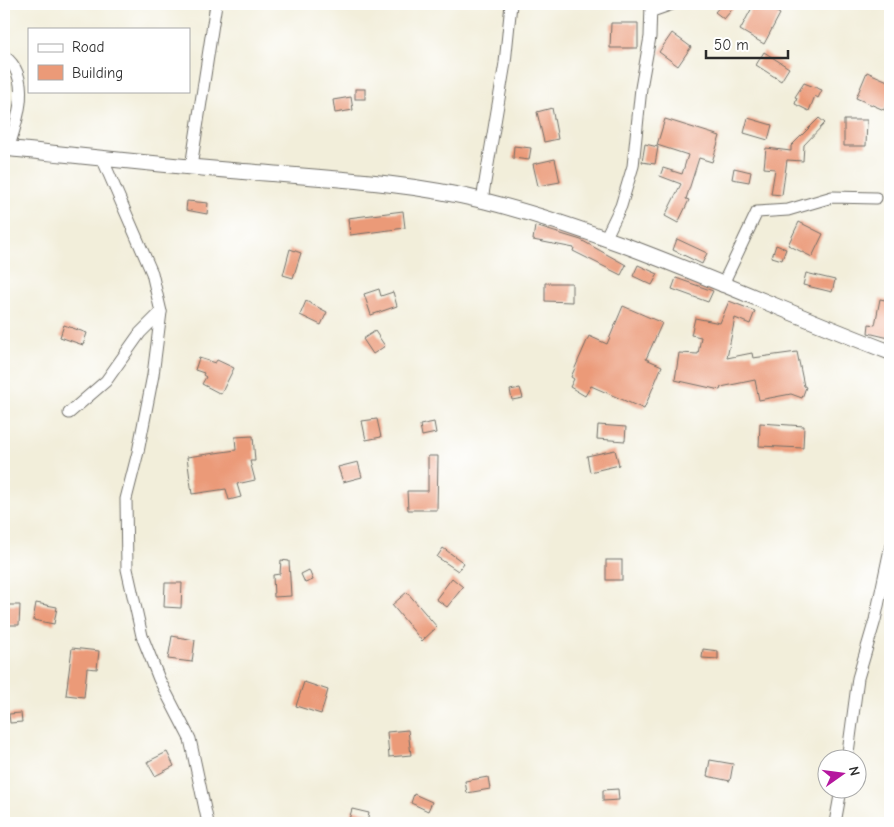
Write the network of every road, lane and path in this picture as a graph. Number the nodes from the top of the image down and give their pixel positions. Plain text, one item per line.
1 (216, 4) edge
2 (511, 4) edge
3 (672, 4) edge
4 (652, 7) edge
5 (4, 56) edge
6 (6, 148) edge
7 (102, 158) junction
8 (190, 167) junction
9 (876, 198) dead end
10 (482, 200) junction
11 (605, 238) junction
12 (722, 286) junction
13 (161, 312) junction
14 (890, 352) edge
15 (69, 413) dead end
16 (890, 549) edge
17 (848, 750) edge
18 (839, 800) edge
19 (208, 823) edge
20 (835, 823) edge

1 - 8 street
2 - 10 street
3 - 4 street
4 - 11 street
5 - 6 street
6 - 7 main road
7 - 8 main road
7 - 13 street
8 - 10 main road
9 - 12 street
10 - 11 main road
11 - 12 main road
12 - 14 main road
13 - 15 street
13 - 19 street
16 - 17 street
18 - 20 street

